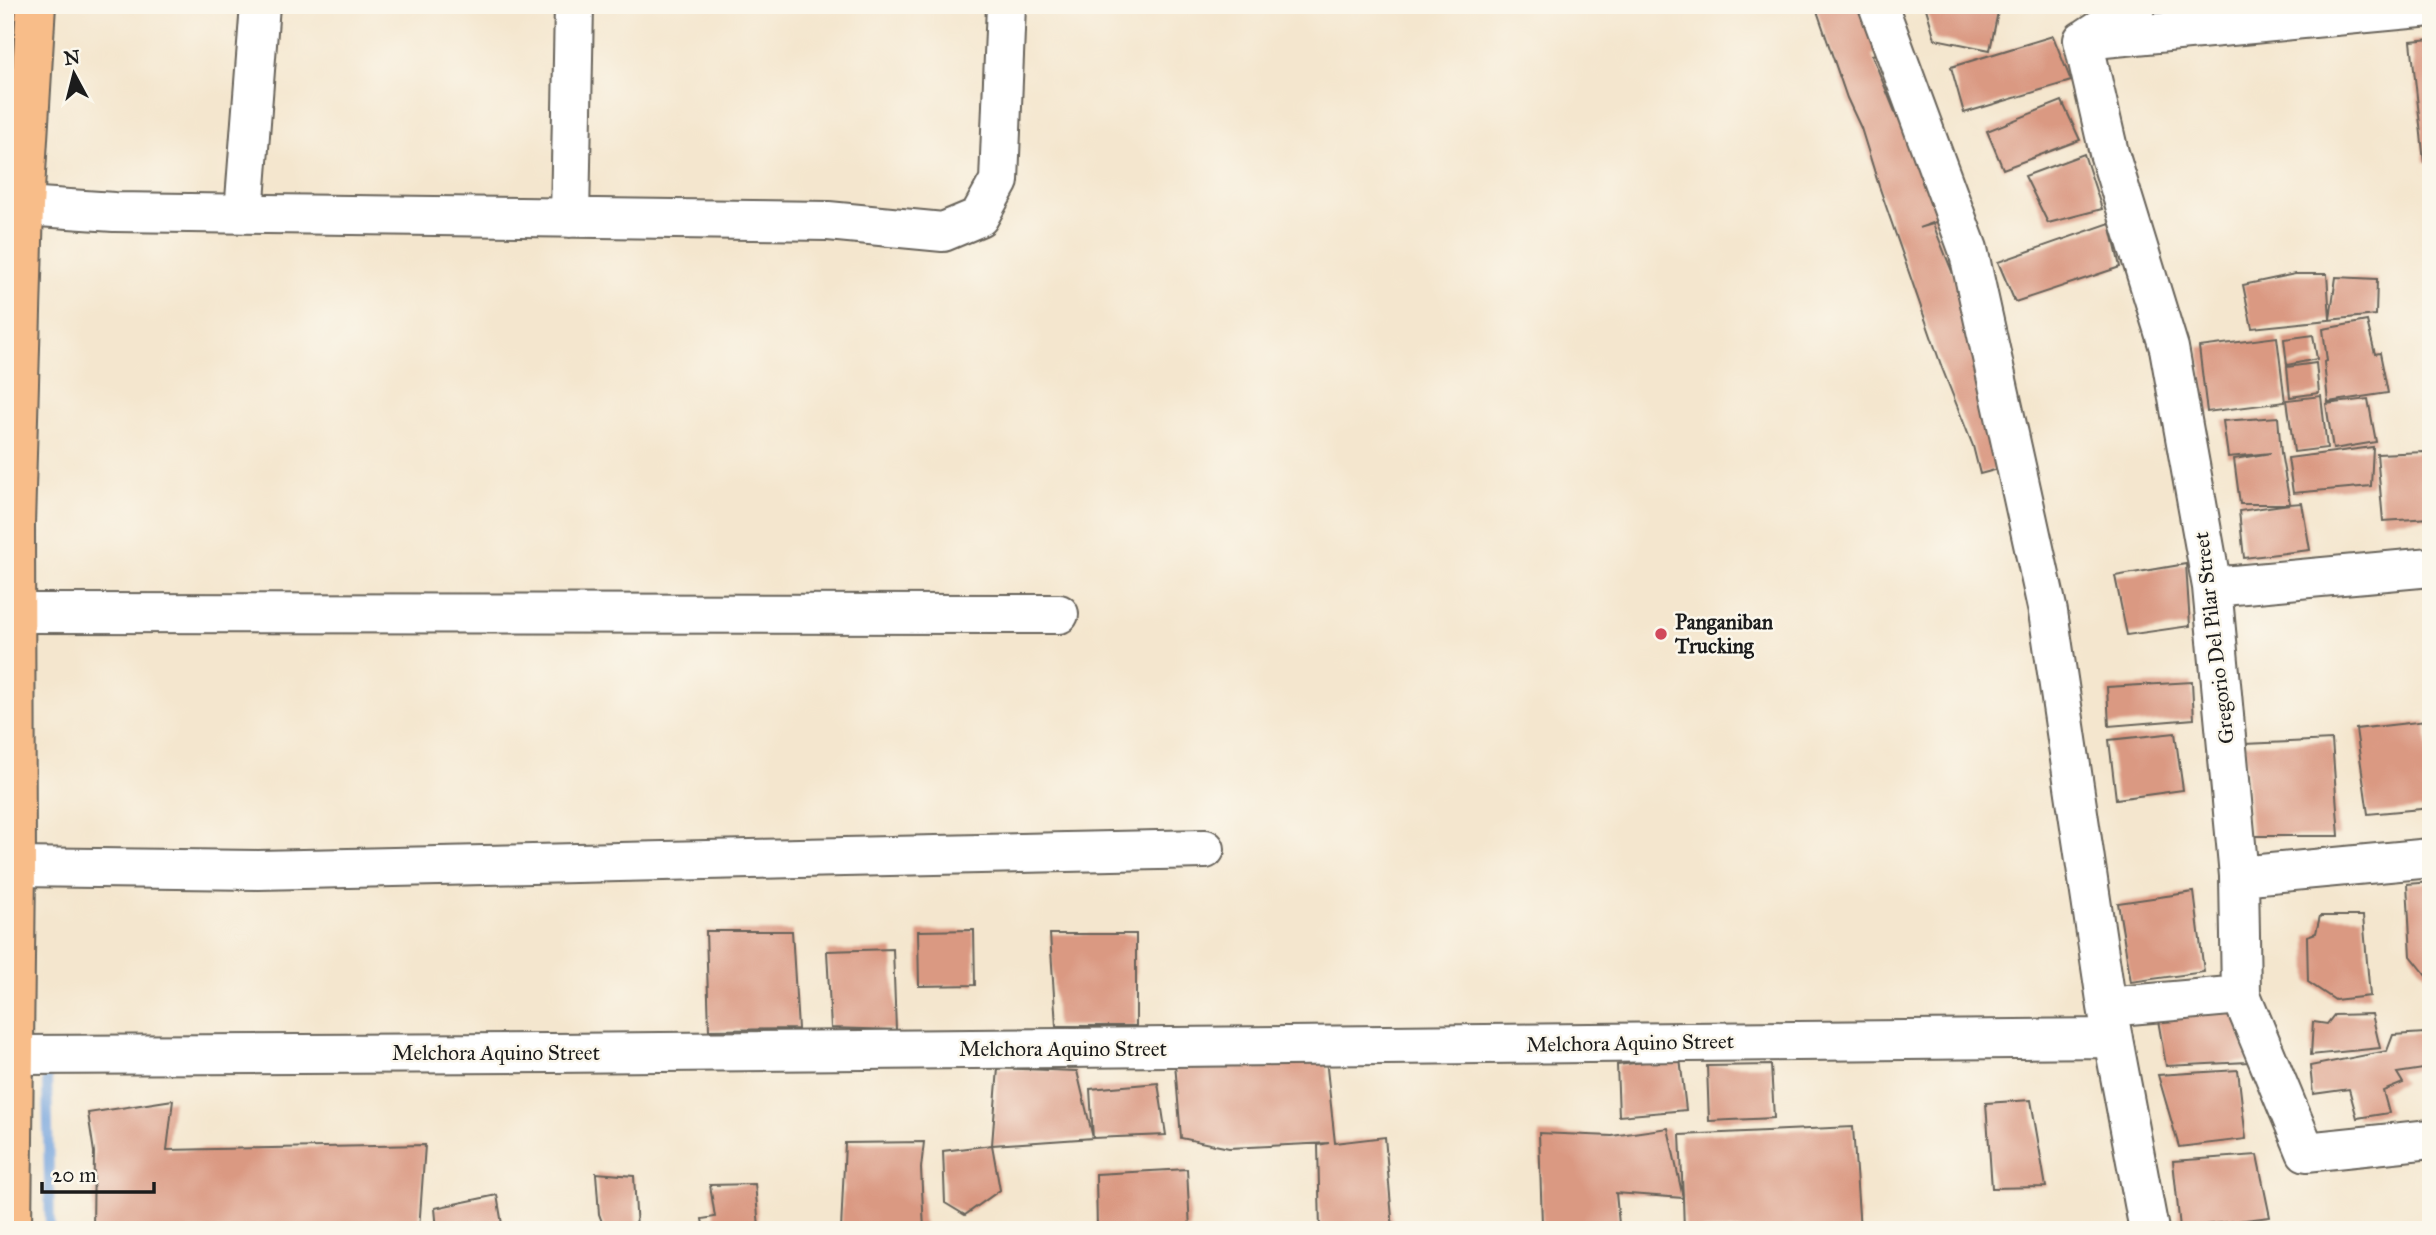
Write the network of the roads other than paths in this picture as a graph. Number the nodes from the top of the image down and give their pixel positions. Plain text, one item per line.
1 (36, 5) edge
2 (260, 5) edge
3 (574, 5) edge
4 (1006, 5) edge
5 (1878, 5) edge
6 (2137, 5) edge
7 (2431, 7) edge
8 (2083, 40) junction
9 (24, 206) junction
10 (244, 212) junction
11 (570, 218) junction
12 (10, 525) edge
13 (2431, 567) edge
14 (2212, 587) junction
15 (17, 612) junction
16 (1059, 614) dead end
17 (1205, 849) dead end
18 (2431, 858) edge
19 (16, 867) junction
20 (2239, 876) junction
21 (2241, 995) junction
22 (2110, 1023) junction
23 (13, 1055) junction
24 (2431, 1139) edge
25 (12, 1230) edge
26 (2148, 1230) edge

1 - 9 main road
2 - 10 street
3 - 11 street
4 - 11 street
5 - 22 street
6 - 8 street
7 - 8 street
8 - 14 street, Gregorio Del Pilar Street
9 - 10 street
9 - 12 main road
10 - 11 street
12 - 15 main road
13 - 14 street
14 - 20 street, Gregorio Del Pilar Street
15 - 16 street
15 - 19 main road
17 - 19 street
18 - 20 street
19 - 23 main road
20 - 21 street, Gregorio Del Pilar Street
21 - 22 street, Melchora Aquino Street
21 - 24 street, Gregorio Del Pilar Street
22 - 23 street, Melchora Aquino Street
22 - 26 street
23 - 25 main road

